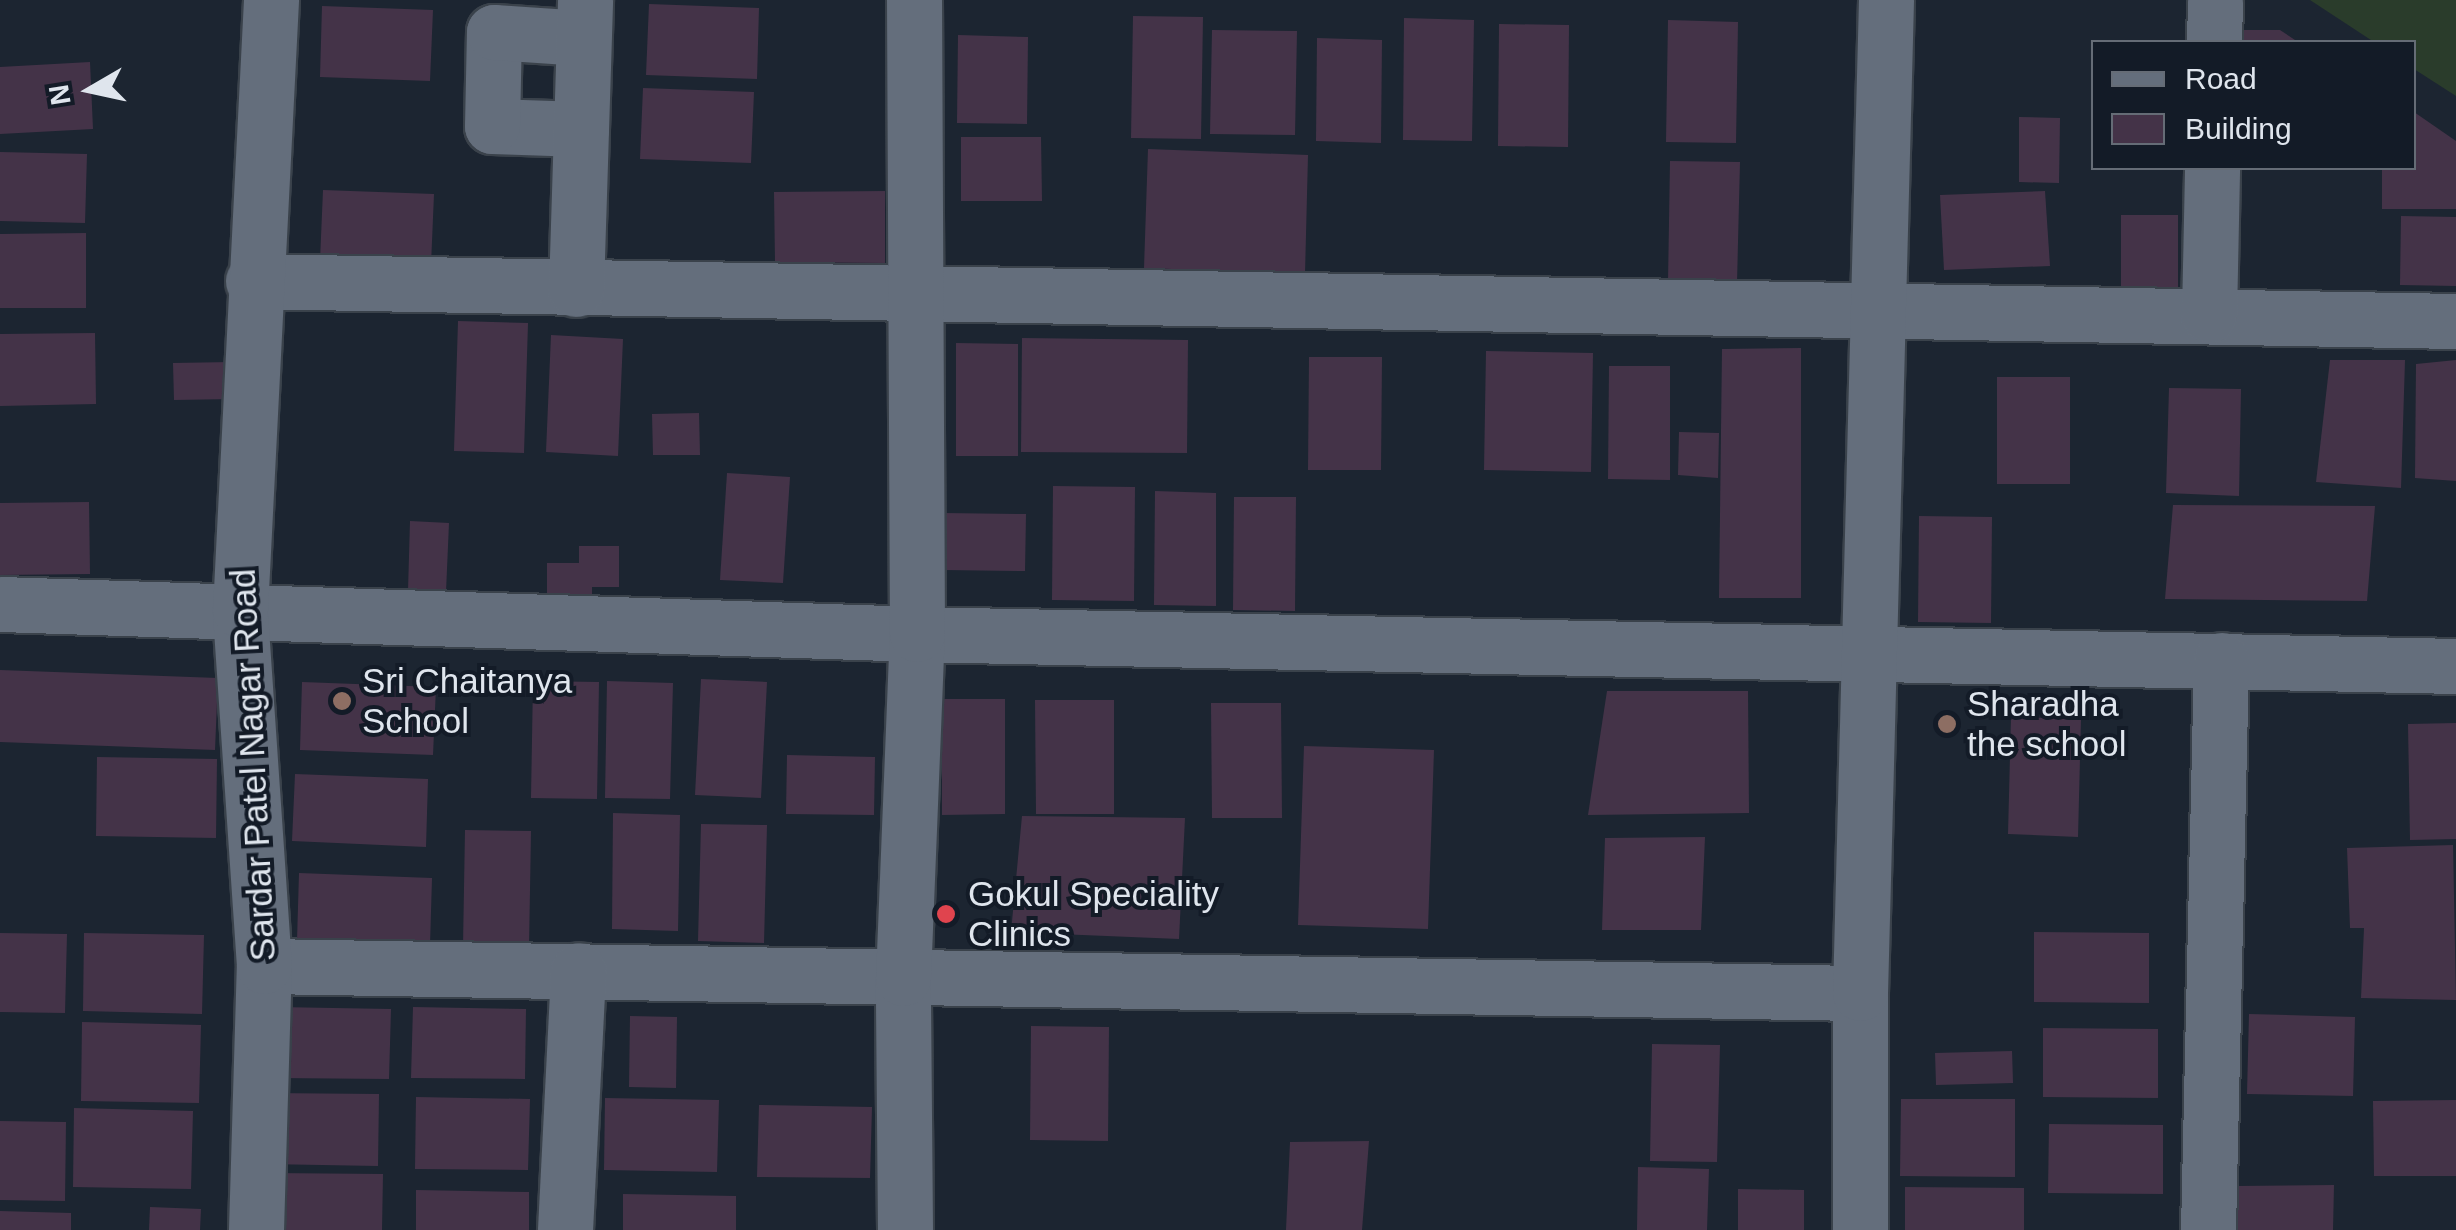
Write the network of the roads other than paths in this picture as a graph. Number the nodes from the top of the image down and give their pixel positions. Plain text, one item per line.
1 (271, 0) edge
2 (914, 0) edge
3 (1886, 0) edge
4 (584, 19) edge
5 (581, 129) junction
6 (2212, 170) edge
7 (253, 281) junction
8 (576, 289) junction
9 (918, 298) junction
10 (1879, 309) junction
11 (2208, 316) junction
12 (2456, 321) edge
13 (0, 604) edge
14 (240, 610) junction
15 (917, 634) junction
16 (1873, 651) junction
17 (2221, 660) junction
18 (2456, 666) edge
19 (264, 966) junction
20 (578, 970) junction
21 (904, 978) junction
22 (1860, 993) junction
23 (256, 1230) edge
24 (565, 1230) edge
25 (904, 1230) edge
26 (1860, 1230) edge
27 (2208, 1230) edge

1 - 7 street, Sardar Patel Nagar Road
2 - 9 street
3 - 10 street
4 - 5 street
4 - 5 street
5 - 8 street
6 - 11 street
7 - 8 street
7 - 14 street, Sardar Patel Nagar Road
8 - 9 street
9 - 10 street
9 - 15 street
10 - 11 street
10 - 16 street
11 - 12 street
13 - 14 street
14 - 15 street
14 - 19 street, Sardar Patel Nagar Road
15 - 16 street
15 - 21 street
16 - 17 street
16 - 22 street
17 - 18 street
17 - 27 street
19 - 20 street
19 - 23 street, Sardar Patel Nagar Road
20 - 21 street
20 - 24 street
21 - 22 street
21 - 25 street
22 - 26 street

